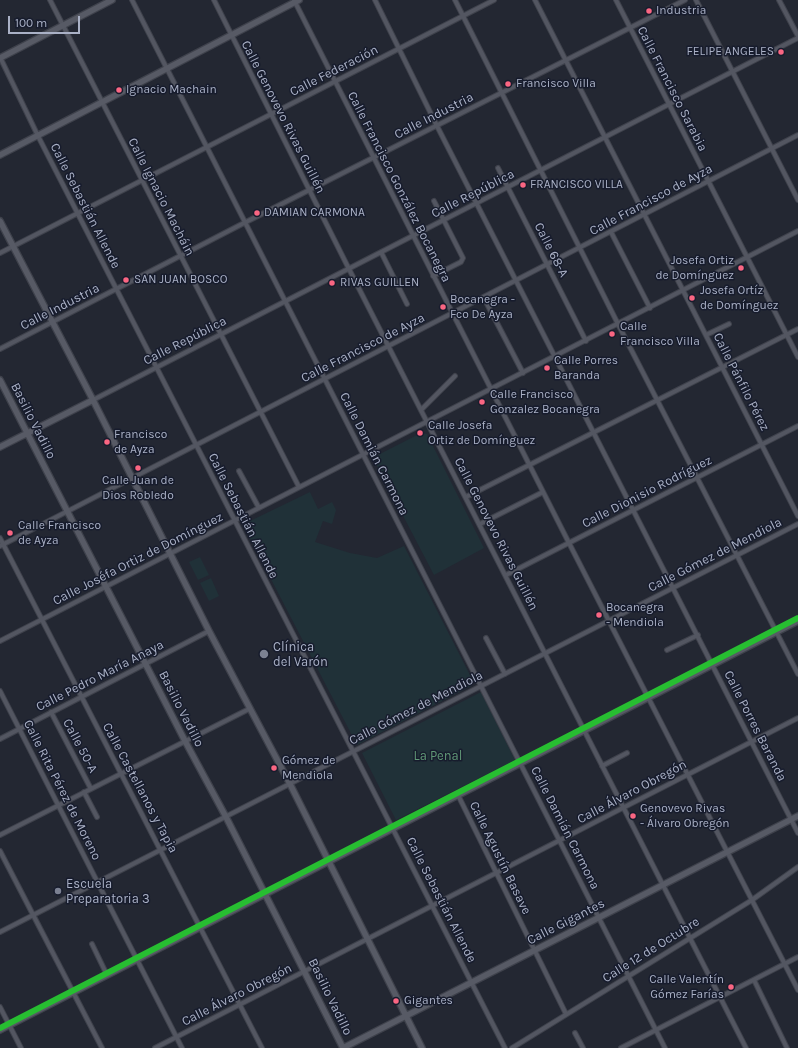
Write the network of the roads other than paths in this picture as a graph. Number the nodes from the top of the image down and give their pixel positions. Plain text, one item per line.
1 (50, 0) edge
2 (112, 0) edge
3 (132, 0) edge
4 (214, 0) edge
5 (375, 0) edge
6 (455, 0) edge
7 (494, 0) edge
8 (535, 0) edge
9 (616, 0) edge
10 (685, 0) edge
11 (696, 0) edge
12 (779, 0) edge
13 (296, 1) edge
14 (462, 16) junction
15 (63, 25) junction
16 (629, 28) junction
17 (231, 35) junction
18 (798, 37) edge
19 (399, 48) junction
20 (0, 58) edge
21 (564, 60) junction
22 (167, 69) junction
23 (733, 72) junction
24 (334, 82) junction
25 (502, 92) junction
26 (102, 103) junction
27 (668, 105) junction
28 (271, 114) junction
29 (437, 126) junction
30 (38, 136) junction
31 (798, 136) edge
32 (604, 138) junction
33 (206, 147) junction
34 (772, 149) junction
35 (0, 155) edge
36 (374, 159) junction
37 (498, 168) dead end
38 (541, 171) junction
39 (141, 180) junction
40 (708, 182) junction
41 (508, 188) junction
42 (309, 191) junction
43 (798, 200) edge
44 (434, 201) dead end
45 (476, 204) junction
46 (77, 214) junction
47 (644, 214) junction
48 (444, 220) junction
49 (0, 221) edge
50 (244, 223) junction
51 (798, 231) edge
52 (610, 232) junction
53 (413, 236) junction
54 (13, 247) junction
55 (580, 248) junction
56 (381, 252) junction
57 (0, 253) edge
58 (180, 257) junction
59 (747, 257) junction
60 (547, 265) junction
61 (348, 269) junction
62 (433, 276) junction
63 (516, 281) junction
64 (116, 290) junction
65 (683, 291) junction
66 (484, 298) junction
67 (284, 302) junction
68 (407, 304) dead end
69 (650, 308) junction
70 (453, 314) junction
71 (52, 323) junction
72 (618, 324) junction
73 (729, 324) dead end
74 (798, 329) edge
75 (221, 334) junction
76 (706, 335) junction
77 (787, 335) junction
78 (586, 341) junction
79 (388, 346) junction
80 (0, 349) edge
81 (555, 357) junction
82 (798, 357) edge
83 (156, 367) junction
84 (722, 368) junction
85 (522, 373) junction
86 (455, 376) dead end
87 (324, 379) junction
88 (0, 380) edge
89 (491, 389) junction
90 (93, 400) junction
91 (658, 400) junction
92 (421, 410) junction
93 (260, 412) junction
94 (427, 422) junction
95 (798, 426) edge
96 (27, 433) junction
97 (594, 433) junction
98 (196, 445) junction
99 (762, 445) junction
100 (0, 447) edge
101 (364, 456) junction
102 (529, 466) junction
103 (239, 471) dead end
104 (132, 478) junction
105 (697, 478) junction
106 (299, 487) junction
107 (543, 492) junction
108 (466, 497) junction
109 (259, 508) junction
110 (634, 510) junction
111 (67, 511) junction
112 (798, 516) edge
113 (234, 521) junction
114 (480, 524) junction
115 (798, 524) edge
116 (0, 538) edge
117 (569, 543) junction
118 (2, 545) edge
119 (170, 554) junction
120 (737, 555) junction
121 (506, 575) junction
122 (106, 586) junction
123 (673, 588) junction
124 (42, 619) junction
125 (608, 621) junction
126 (798, 622) edge
127 (209, 631) junction
128 (776, 633) junction
129 (698, 636) junction
130 (486, 638) dead end
131 (0, 641) edge
132 (667, 650) dead end
133 (545, 653) junction
134 (145, 664) junction
135 (713, 665) junction
136 (505, 674) junction
137 (798, 674) edge
138 (481, 686) junction
139 (0, 691) edge
140 (81, 697) junction
141 (648, 698) junction
142 (249, 708) junction
143 (51, 712) junction
144 (798, 718) edge
145 (19, 729) junction
146 (584, 731) junction
147 (0, 739) edge
148 (185, 741) junction
149 (752, 741) junction
150 (354, 752) junction
151 (627, 753) dead end
152 (521, 763) junction
153 (602, 766) junction
154 (121, 774) junction
155 (687, 774) junction
156 (290, 784) junction
157 (91, 789) junction
158 (84, 792) junction
159 (458, 795) junction
160 (57, 806) junction
161 (624, 808) junction
162 (798, 816) edge
163 (97, 817) dead end
164 (226, 817) junction
165 (791, 819) junction
166 (394, 828) junction
167 (798, 832) edge
168 (0, 835) edge
169 (559, 841) junction
170 (161, 850) junction
171 (0, 851) edge
172 (727, 852) junction
173 (329, 861) junction
174 (798, 867) edge
175 (497, 873) junction
176 (98, 882) junction
177 (663, 884) junction
178 (265, 894) junction
179 (752, 900) junction
180 (433, 906) junction
181 (34, 914) junction
182 (599, 917) junction
183 (201, 927) junction
184 (0, 932) edge
185 (690, 938) junction
186 (368, 939) junction
187 (92, 944) dead end
188 (534, 951) junction
189 (798, 957) edge
190 (138, 959) junction
191 (785, 964) junction
192 (305, 971) junction
193 (107, 975) junction
194 (629, 976) junction
195 (754, 980) junction
196 (471, 983) junction
197 (798, 990) edge
198 (74, 992) junction
199 (720, 998) junction
200 (240, 1004) junction
201 (0, 1008) edge
202 (566, 1014) junction
203 (405, 1016) junction
204 (10, 1025) junction
205 (0, 1030) edge
206 (656, 1030) junction
207 (575, 1033) dead end
208 (176, 1037) junction
209 (21, 1048) edge
210 (102, 1048) edge
211 (155, 1048) edge
212 (182, 1048) edge
213 (262, 1048) edge
214 (343, 1048) edge
215 (422, 1048) edge
216 (505, 1048) edge
217 (512, 1048) edge
218 (583, 1048) edge
219 (621, 1048) edge
220 (665, 1048) edge
221 (746, 1048) edge
222 (787, 1048) edge

1 - 15 street, Calle Ignacio Macháin
2 - 15 street
3 - 22 street, Calle Damián Carmona
4 - 17 street, Calle Genovevo Rivas Guillén
5 - 19 street, Calle Porres Baranda
6 - 14 street
7 - 14 street, Calle Federación
8 - 21 street, Calle Pánfilo Pérez
9 - 16 street, Calle Francisco Sarabia
10 - 16 street, Calle Industria
11 - 23 street
12 - 18 street
13 - 17 street
13 - 24 street, Calle Francisco González Bocanegra
14 - 19 street, Calle Federación
14 - 25 street
15 - 20 street
15 - 26 street, Calle Ignacio Macháin
16 - 21 street, Calle Industria
16 - 27 street, Calle Francisco Sarabia
17 - 22 street
17 - 28 street, Calle Genovevo Rivas Guillén
18 - 23 street, Calle República
19 - 24 street, Calle Federación
19 - 29 street, Calle Porres Baranda
20 - 30 street, Calle Sebastián Allende
21 - 25 street, Calle Industria
21 - 32 street, Calle Pánfilo Pérez
22 - 26 street
22 - 33 street, Calle Damián Carmona
23 - 27 street, Calle República
23 - 34 street
24 - 28 street, Calle Federación
24 - 36 street, Calle Francisco González Bocanegra
25 - 29 street, Calle Industria
25 - 38 street
26 - 30 street
26 - 39 street, Calle Ignacio Macháin
27 - 32 street, Calle República
27 - 40 street, Calle Francisco Sarabia
28 - 33 street, Calle Federación
28 - 42 street, Calle Genovevo Rivas Guillén
29 - 36 street, Calle Industria
29 - 45 street, Calle Porres Baranda
30 - 35 street
30 - 46 street, Calle Sebastián Allende
31 - 34 street, Calle Francisco de Ayza
32 - 38 street, Calle República
32 - 47 street, Calle Pánfilo Pérez
33 - 39 street, Calle Federación
33 - 50 street, Calle Damián Carmona
34 - 40 street, Calle Francisco de Ayza
34 - 43 street
36 - 42 street, Calle Industria
36 - 53 street, Calle Francisco González Bocanegra
37 - 41 street, Calle 68-A
38 - 41 street, Calle República
38 - 55 street
39 - 46 street, Calle Federación
39 - 58 street, Calle Ignacio Macháin
40 - 47 street, Calle Francisco de Ayza
40 - 59 street, Calle Francisco Sarabia
41 - 45 street, Calle República
41 - 60 street, Calle 68-A
42 - 50 street, Calle Industria
42 - 61 street, Calle Genovevo Rivas Guillén
44 - 48 street
45 - 48 street, Calle República
45 - 63 street, Calle Porres Baranda
46 - 54 street, Calle Federación
46 - 64 street, Calle Sebastián Allende
47 - 52 street, Calle Francisco de Ayza
47 - 65 street, Calle Pánfilo Pérez
48 - 53 street, Calle República
48 - 62 street
49 - 54 street
50 - 58 street, Calle Industria
50 - 67 street, Calle Damián Carmona
51 - 59 street, Calle Joséfa Ortiz de Domínguez
52 - 55 street, Calle Francisco de Ayza
52 - 69 street
53 - 56 street, Calle República
53 - 62 street, Calle Francisco González Bocanegra
54 - 57 street, Calle Federación
54 - 71 street
55 - 60 street, Calle Francisco de Ayza
55 - 72 street
56 - 61 street, Calle República
56 - 68 street
58 - 64 street, Calle Industria
58 - 75 street, Calle Ignacio Macháin
59 - 65 street, Calle Joséfa Ortiz de Domínguez
59 - 77 street, Calle Francisco Sarabia
60 - 63 street, Calle Francisco de Ayza
60 - 78 street, Calle 68-A
61 - 67 street, Calle República
61 - 79 street, Calle Genovevo Rivas Guillén
62 - 70 street, Calle Francisco González Bocanegra
63 - 66 street, Calle Francisco de Ayza
63 - 81 street, Calle Porres Baranda
64 - 71 street, Calle Industria
64 - 83 street, Calle Sebastián Allende
65 - 69 street, Calle Joséfa Ortiz de Domínguez
65 - 76 street, Calle Pánfilo Pérez
66 - 70 street, Calle Francisco de Ayza
66 - 85 street
67 - 75 street, Calle República
67 - 87 street, Calle Damián Carmona
69 - 72 street, Calle Joséfa Ortiz de Domínguez
70 - 79 street, Calle Francisco de Ayza
70 - 89 street, Calle Francisco González Bocanegra
71 - 80 street, Calle Industria
71 - 90 street
72 - 78 street, Calle Joséfa Ortiz de Domínguez
72 - 91 street
73 - 76 street
74 - 77 street
75 - 83 street, Calle República
75 - 93 street, Calle Ignacio Macháin
76 - 84 street, Calle Pánfilo Pérez
77 - 82 street, Calle Francisco Sarabia
77 - 84 street
78 - 81 street, Calle Joséfa Ortiz de Domínguez
79 - 87 street, Calle Francisco de Ayza
79 - 92 street, Calle Genovevo Rivas Guillén
81 - 85 street, Calle Joséfa Ortiz de Domínguez
81 - 97 street, Calle Porres Baranda
83 - 90 street, Calle República
83 - 98 street, Calle Sebastián Allende
84 - 91 street
84 - 99 street, Calle Pánfilo Pérez
85 - 89 street, Calle Joséfa Ortiz de Domínguez
86 - 92 street
87 - 93 street, Calle Francisco de Ayza
87 - 101 street, Calle Damián Carmona
88 - 96 street, Basilio Vadillo
89 - 94 street, Calle Joséfa Ortiz de Domínguez
89 - 102 street, Calle Francisco González Bocanegra
90 - 96 street
90 - 104 street
91 - 97 street
91 - 105 street
92 - 94 street, Calle Genovevo Rivas Guillén
93 - 98 street, Calle Francisco de Ayza
93 - 106 street, Calle Ignacio Macháin
94 - 101 street, Calle Joséfa Ortiz de Domínguez
94 - 108 street, Calle Genovevo Rivas Guillén
95 - 99 street, Calle Dionisio Rodríguez
96 - 100 street
96 - 111 street, Basilio Vadillo
97 - 102 street
97 - 110 street, Calle Porres Baranda
98 - 104 street, Calle Francisco de Ayza
98 - 113 street, Calle Sebastián Allende
99 - 105 street, Calle Dionisio Rodríguez
99 - 112 street, Calle Pánfilo Pérez
101 - 106 street, Calle Joséfa Ortiz de Domínguez
101 - 138 street, Calle Damián Carmona
102 - 107 street, Calle Francisco González Bocanegra
102 - 108 street
103 - 109 street
104 - 111 street, Calle Francisco de Ayza
104 - 119 street
105 - 110 street, Calle Dionisio Rodríguez
105 - 120 street
106 - 109 street, Calle Joséfa Ortiz de Domínguez
107 - 114 street
107 - 117 street, Calle Francisco González Bocanegra
108 - 114 street, Calle Genovevo Rivas Guillén
109 - 113 street, Calle Joséfa Ortiz de Domínguez
110 - 117 street, Calle Dionisio Rodríguez
110 - 123 street, Calle Porres Baranda
111 - 118 street, Calle Francisco de Ayza
111 - 122 street, Basilio Vadillo
113 - 119 street, Calle Joséfa Ortiz de Domínguez
113 - 150 street, Calle Sebastián Allende
114 - 121 street, Calle Genovevo Rivas Guillén
115 - 120 street, Calle Gómez de Mendiola
116 - 118 street, Calle Castellanos y Tapia
117 - 121 street, Calle Dionisio Rodríguez
117 - 125 street, Calle Francisco González Bocanegra
118 - 124 street, Calle Castellanos y Tapia
119 - 122 street, Calle Joséfa Ortiz de Domínguez
119 - 127 street
120 - 123 street, Calle Gómez de Mendiola
120 - 128 street
121 - 133 street, Calle Genovevo Rivas Guillén
122 - 124 street, Calle Joséfa Ortiz de Domínguez
122 - 134 street, Basilio Vadillo
123 - 125 street, Calle Gómez de Mendiola
123 - 129 street, Calle Porres Baranda
124 - 131 street, Calle Joséfa Ortiz de Domínguez
124 - 140 street, Calle Castellanos y Tapia
125 - 133 street, Calle Gómez de Mendiola
125 - 141 street, Calle Francisco González Bocanegra
126 - 128 street
127 - 134 street, Calle Pedro María Anaya
127 - 142 street
128 - 135 street
128 - 137 street
129 - 132 street
129 - 135 street, Calle Porres Baranda
130 - 136 street
133 - 136 street, Calle Gómez de Mendiola
133 - 146 street, Calle Genovevo Rivas Guillén
134 - 140 street, Calle Pedro María Anaya
134 - 148 street, Basilio Vadillo
135 - 141 street
135 - 149 street, Calle Porres Baranda
136 - 138 street, Calle Gómez de Mendiola
138 - 150 street, Calle Gómez de Mendiola
138 - 152 street, Calle Damián Carmona
139 - 145 street, Calle Rita Pérez de Moreno
140 - 143 street, Calle Pedro María Anaya
140 - 154 street, Calle Castellanos y Tapia
141 - 146 street
141 - 155 street, Calle Francisco González Bocanegra
142 - 148 street
142 - 156 street
143 - 145 street, Calle Pedro María Anaya
143 - 157 street, Calle 50-A
144 - 149 street, Calle Álvaro Obregón
145 - 147 street, Calle Pedro María Anaya
145 - 160 street, Calle Rita Pérez de Moreno
146 - 152 street
146 - 153 street, Calle Genovevo Rivas Guillén
148 - 154 street
148 - 164 street, Basilio Vadillo
149 - 155 street, Calle Álvaro Obregón
149 - 165 street, Calle Porres Baranda
150 - 156 street, Calle Gómez de Mendiola
150 - 166 street, Calle Sebastián Allende
151 - 153 street
152 - 159 street
152 - 169 street, Calle Damián Carmona
153 - 161 street, Calle Genovevo Rivas Guillén
154 - 157 street
154 - 170 street, Calle Castellanos y Tapia
155 - 161 street, Calle Álvaro Obregón
155 - 172 street, Calle Francisco González Bocanegra
156 - 164 street, Calle Gómez de Mendiola
156 - 173 street
157 - 158 street
158 - 160 street
158 - 163 street
159 - 166 street
159 - 175 street, Calle Agustín Basave
160 - 168 street
160 - 176 street, Calle Rita Pérez de Moreno
161 - 169 street, Calle Álvaro Obregón
161 - 177 street, Calle Genovevo Rivas Guillén
162 - 165 street, Calle Gigantes
164 - 170 street, Calle Gómez de Mendiola
164 - 178 street, Basilio Vadillo
165 - 167 street, Calle Porres Baranda
165 - 172 street, Calle Gigantes
166 - 173 street
166 - 180 street, Calle Sebastián Allende
169 - 175 street, Calle Álvaro Obregón
169 - 182 street, Calle Damián Carmona
170 - 176 street, Calle Gómez de Mendiola
170 - 183 street, Calle Castellanos y Tapia
171 - 181 street
172 - 177 street, Calle Gigantes
172 - 179 street, Calle Francisco González Bocanegra
173 - 178 street
173 - 186 street
174 - 179 street, Calle 12 de Octubre
175 - 180 street, Calle Álvaro Obregón
175 - 188 street, Calle Agustín Basave
176 - 181 street, Calle Gómez de Mendiola
176 - 190 street, Calle Rita Pérez de Moreno
177 - 182 street, Calle Gigantes
177 - 185 street, Calle Genovevo Rivas Guillén
178 - 183 street
178 - 192 street, Basilio Vadillo
179 - 185 street, Calle 12 de Octubre
179 - 191 street, Calle Francisco González Bocanegra
180 - 186 street, Calle Álvaro Obregón
180 - 196 street, Calle Sebastián Allende
181 - 184 street, Calle Gómez de Mendiola
181 - 198 street
182 - 188 street, Calle Gigantes
182 - 194 street, Calle Damián Carmona
183 - 190 street
183 - 200 street, Calle Castellanos y Tapia
185 - 194 street, Calle 12 de Octubre
185 - 199 street, Calle Genovevo Rivas Guillén
186 - 192 street, Calle Álvaro Obregón
186 - 203 street
187 - 193 street
188 - 196 street, Calle Gigantes
188 - 202 street, Calle Agustín Basave
189 - 191 street
190 - 193 street
190 - 208 street, Calle Rita Pérez de Moreno
191 - 195 street
191 - 197 street, Calle Francisco González Bocanegra
192 - 200 street, Calle Álvaro Obregón
192 - 214 street, Basilio Vadillo
193 - 198 street
194 - 202 street, Calle 12 de Octubre
194 - 206 street, Calle Damián Carmona
195 - 199 street
195 - 222 street
196 - 203 street, Calle Gigantes
196 - 216 street, Calle Sebastián Allende
198 - 204 street
198 - 210 street
199 - 206 street
199 - 221 street, Calle Genovevo Rivas Guillén
200 - 208 street, Calle Álvaro Obregón
200 - 213 street, Calle Castellanos y Tapia
201 - 204 street
202 - 217 street, Calle 12 de Octubre
203 - 214 street, Calle Gigantes
203 - 215 street
204 - 205 street
204 - 209 street
206 - 219 street
206 - 220 street, Calle Damián Carmona
207 - 218 street
208 - 211 street, Calle Álvaro Obregón
208 - 212 street, Calle Rita Pérez de Moreno

